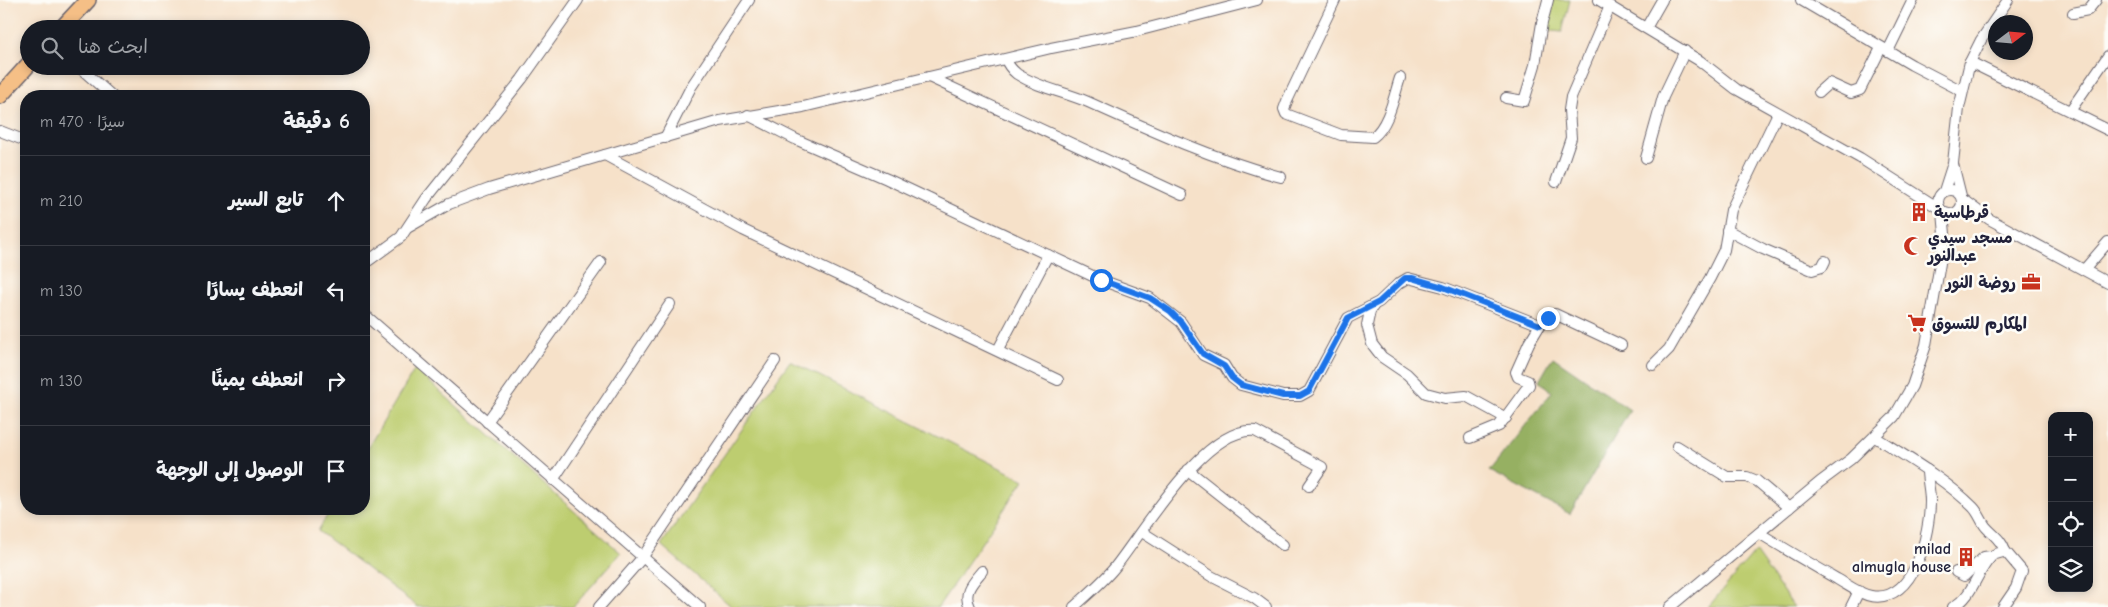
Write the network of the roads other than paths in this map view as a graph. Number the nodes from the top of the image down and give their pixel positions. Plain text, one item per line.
1 (88, 0) edge
2 (578, 0) edge
3 (749, 0) edge
4 (1256, 0) edge
5 (1335, 0) edge
6 (1548, 0) edge
7 (1599, 0) edge
8 (1662, 0) edge
9 (1801, 0) edge
10 (1913, 0) edge
11 (2008, 0) edge
12 (2096, 0) edge
13 (1610, 6) junction
14 (2073, 13) dead end
15 (70, 20) edge
16 (1646, 28) junction
17 (1885, 49) junction
18 (1684, 51) junction
19 (2108, 56) edge
20 (1006, 59) junction
21 (1970, 62) junction
22 (20, 74) edge
23 (88, 75) edge
24 (929, 77) junction
25 (1400, 78) dead end
26 (105, 90) edge
27 (1962, 91) junction
28 (1818, 92) dead end
29 (0, 96) edge
30 (1506, 98) dead end
31 (2070, 111) junction
32 (1778, 113) junction
33 (748, 115) junction
34 (2108, 130) edge
35 (0, 131) edge
36 (666, 138) junction
37 (20, 139) edge
38 (604, 156) junction
39 (1646, 158) dead end
40 (1953, 163) junction
41 (1281, 177) dead end
42 (1556, 182) dead end
43 (1915, 191) junction
44 (1943, 192) junction
45 (1182, 195) dead end
46 (1961, 198) junction
47 (1941, 210) junction
48 (1957, 212) junction
49 (1989, 219) junction
50 (409, 227) junction
51 (1727, 230) junction
52 (1944, 234) junction
53 (2108, 242) edge
54 (1048, 255) junction
55 (370, 260) edge
56 (1825, 261) dead end
57 (602, 262) dead end
58 (2084, 270) junction
59 (2108, 283) edge
60 (670, 304) dead end
61 (1374, 305) junction
62 (370, 319) edge
63 (1540, 325) junction
64 (1621, 345) dead end
65 (998, 350) junction
66 (775, 361) dead end
67 (1653, 365) dead end
68 (1058, 380) dead end
69 (1506, 418) junction
70 (488, 422) junction
71 (1875, 437) junction
72 (1470, 438) dead end
73 (1677, 446) dead end
74 (1188, 470) junction
75 (1927, 470) junction
76 (553, 480) junction
77 (1309, 486) dead end
78 (1789, 508) junction
79 (1142, 532) junction
80 (1759, 533) junction
81 (1283, 546) dead end
82 (2005, 551) junction
83 (1991, 556) junction
84 (642, 558) junction
85 (982, 571) dead end
86 (1956, 572) dead end
87 (1858, 591) junction
88 (599, 607) edge
89 (700, 607) edge
90 (970, 607) edge
91 (1074, 607) edge
92 (1266, 607) edge
93 (1670, 607) edge
94 (1851, 607) edge
95 (1953, 607) edge
96 (2003, 607) edge

1 - 15 highway
2 - 50 street
3 - 36 street
4 - 20 street
5 - 25 street
6 - 30 street
7 - 13 street
8 - 16 street
9 - 17 street
10 - 17 street
11 - 21 street
12 - 14 street
13 - 16 street
13 - 42 street
16 - 18 street
17 - 27 street
17 - 28 street
18 - 32 street
18 - 39 street
19 - 31 street
20 - 24 street
20 - 41 street
21 - 27 street
21 - 31 street
22 - 29 highway
23 - 26 street
24 - 33 street
24 - 45 street
27 - 40 street
31 - 34 street
32 - 43 street
32 - 51 street
33 - 36 street
33 - 54 street
35 - 37 street
36 - 38 street
38 - 50 street
38 - 65 street
40 - 44 street
40 - 46 street
43 - 44 street
43 - 47 street
44 - 46 street
44 - 47 street
46 - 48 street
46 - 49 street
47 - 48 street
47 - 52 street
48 - 49 street
48 - 52 street
49 - 58 street
50 - 55 street
51 - 56 street
51 - 67 street
52 - 71 street
53 - 58 street
54 - 61 street
54 - 65 street
57 - 70 street
58 - 59 street
60 - 76 street
61 - 63 street
61 - 69 street
62 - 70 street
63 - 64 street
63 - 69 street
65 - 68 street
66 - 84 street
69 - 72 street
70 - 76 street
71 - 75 street
71 - 78 street
73 - 78 street
74 - 77 street
74 - 79 street
74 - 81 street
75 - 82 street
75 - 87 street
76 - 84 street
78 - 80 street
79 - 91 street
79 - 92 street
80 - 87 street
80 - 93 street
82 - 83 street
82 - 96 street
83 - 86 street
83 - 95 street
84 - 88 street
84 - 89 street
85 - 90 street
87 - 94 street

